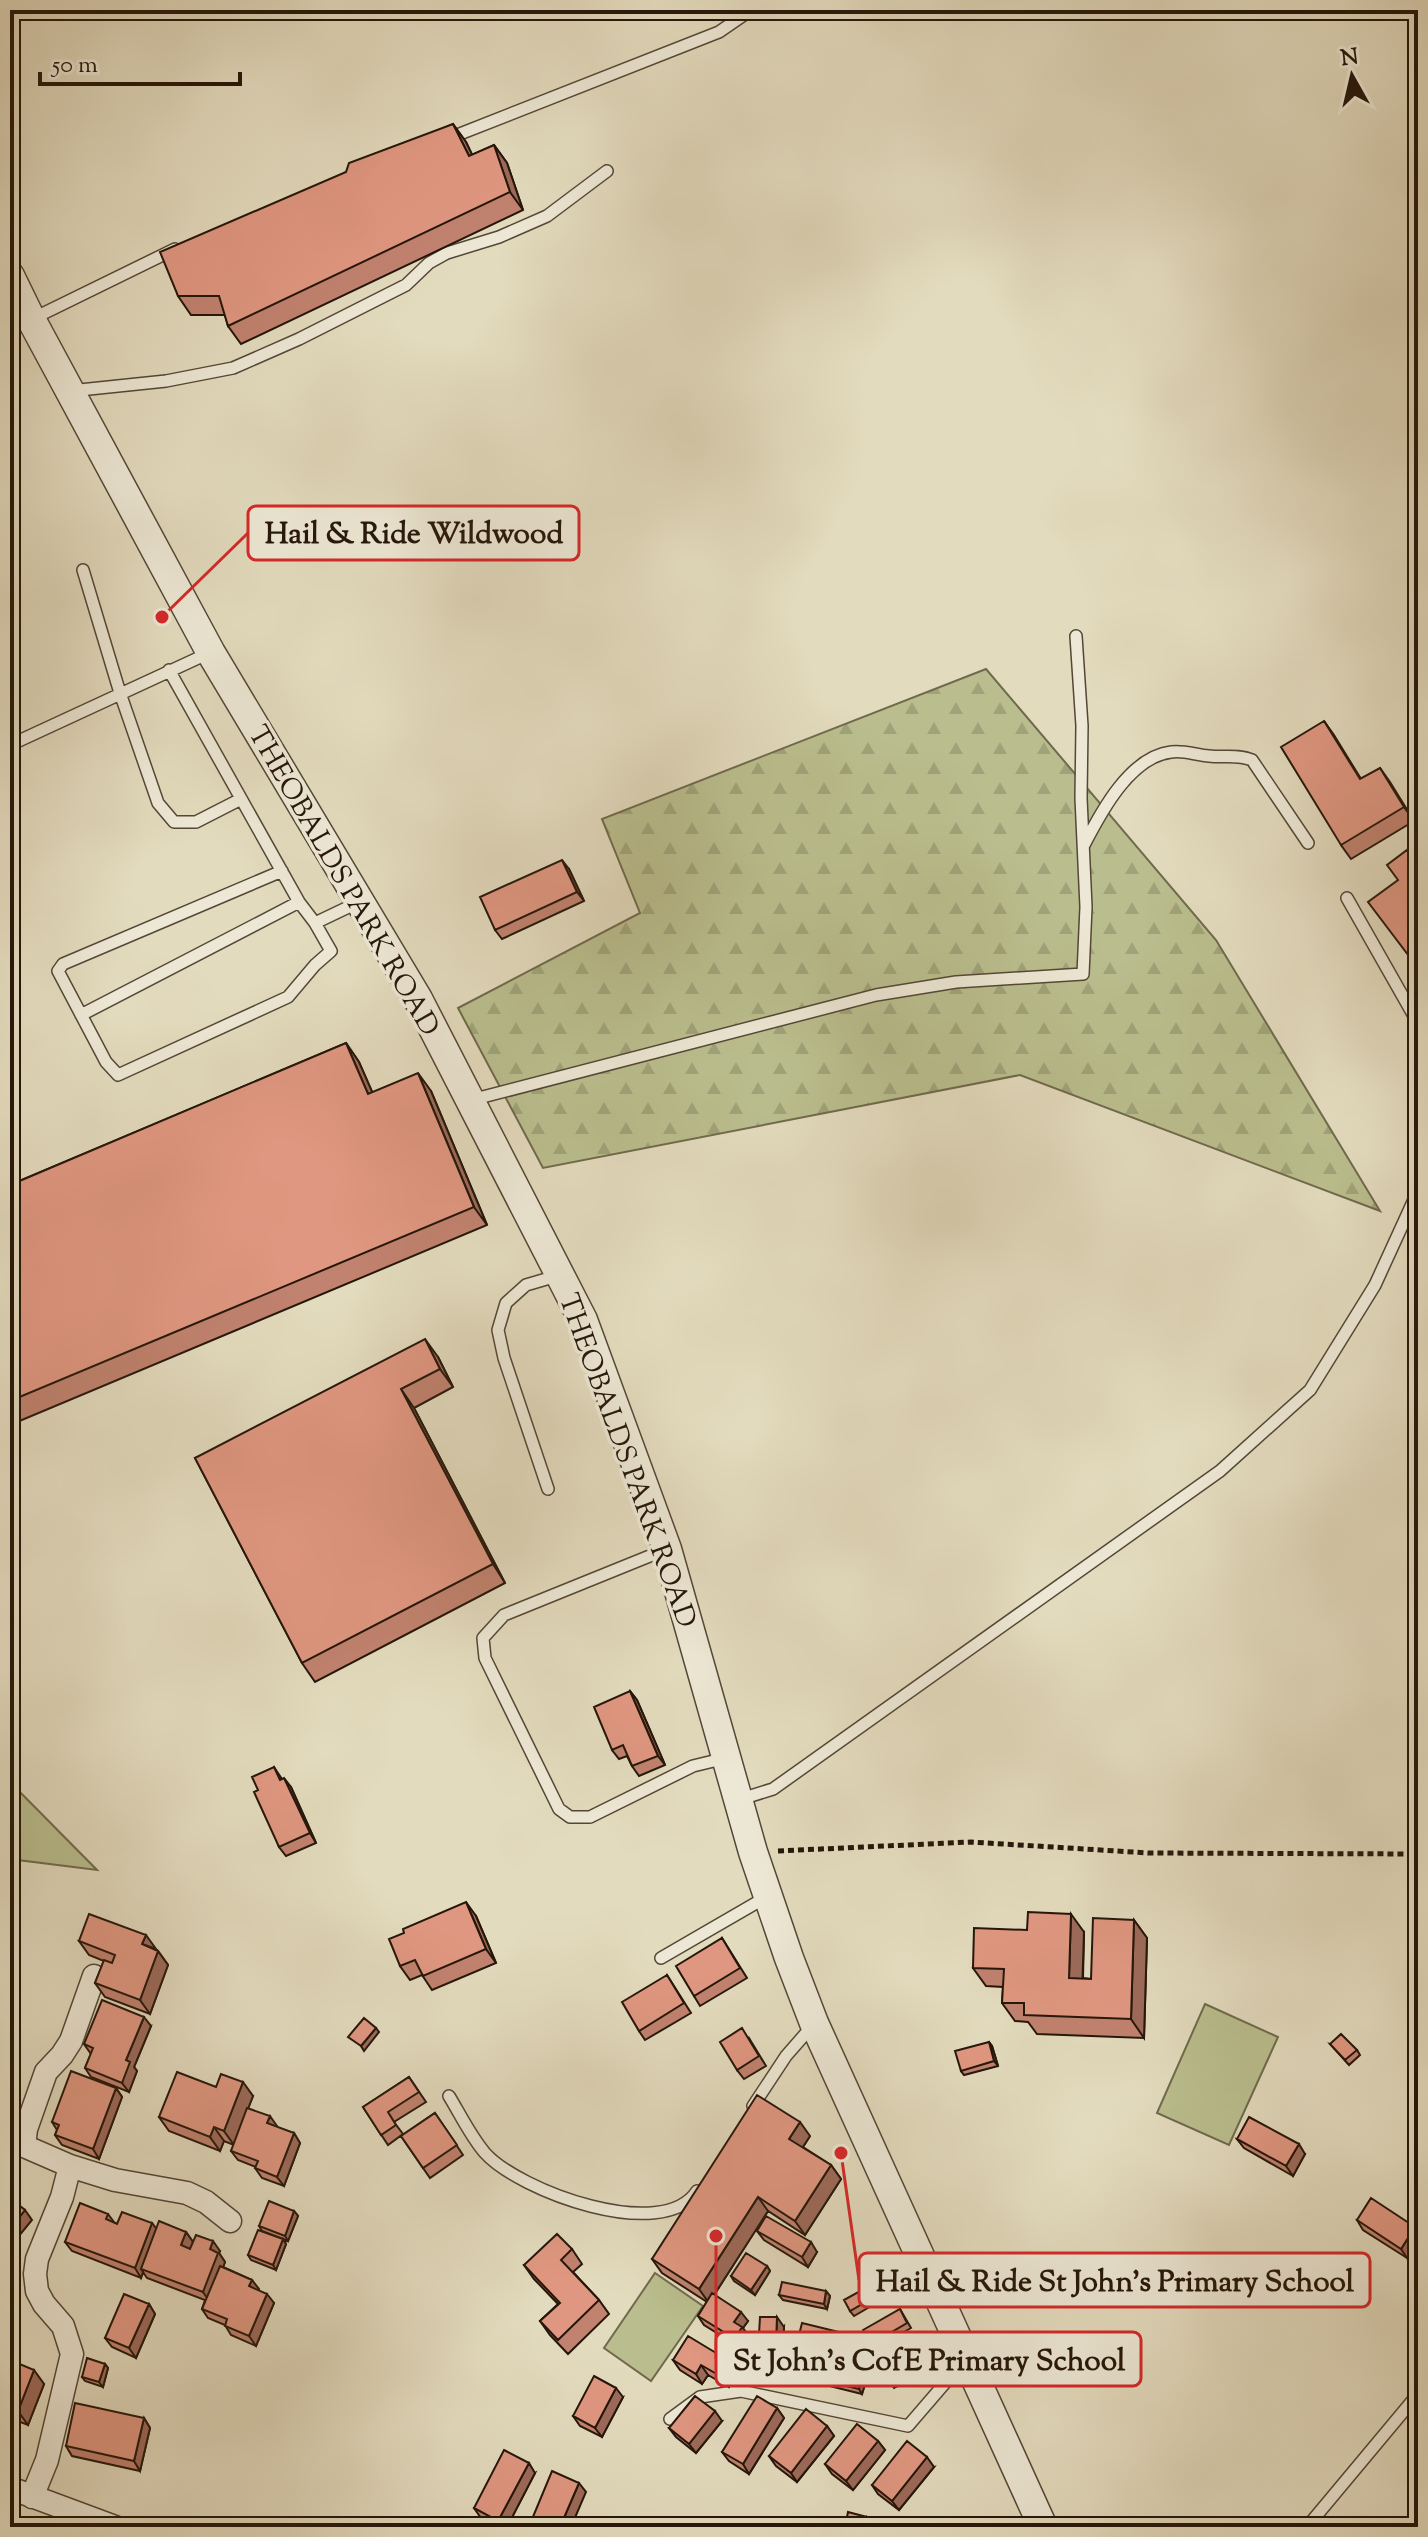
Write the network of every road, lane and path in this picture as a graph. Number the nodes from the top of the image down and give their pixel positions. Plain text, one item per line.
1 (751, 10) edge
2 (438, 142) edge
3 (607, 171) dead end
4 (184, 245) edge
5 (10, 276) edge
6 (31, 319) junction
7 (70, 391) junction
8 (83, 570) dead end
9 (1076, 636) dead end
10 (211, 653) junction
11 (169, 670) junction
12 (120, 693) junction
13 (10, 745) edge
14 (241, 799) junction
15 (1308, 843) dead end
16 (1083, 845) junction
17 (282, 871) junction
18 (1347, 898) dead end
19 (299, 902) junction
20 (360, 902) junction
21 (315, 923) junction
22 (81, 1015) junction
23 (1418, 1023) edge
24 (470, 1100) junction
25 (1418, 1191) edge
26 (560, 1275) junction
27 (548, 1489) dead end
28 (667, 1549) junction
29 (726, 1757) junction
30 (737, 1800) junction
31 (753, 1852) junction
32 (1418, 1854) edge
33 (768, 1896) junction
34 (661, 1958) dead end
35 (94, 1976) edge
36 (814, 2023) junction
37 (449, 2096) dead end
38 (743, 2121) edge
39 (17, 2146) edge
40 (70, 2166) junction
41 (701, 2185) edge
42 (230, 2221) dead end
43 (967, 2357) junction
44 (1418, 2394) edge
45 (670, 2419) dead end
46 (10, 2488) edge
47 (32, 2497) junction
48 (115, 2527) edge
49 (1043, 2527) edge
50 (1307, 2527) edge

1 - 2 lane
3 - 7 lane
4 - 6 lane
5 - 6 street, THEOBALDS PARK ROAD
6 - 7 street, THEOBALDS PARK ROAD
7 - 10 street, THEOBALDS PARK ROAD
8 - 12 lane
9 - 16 lane
10 - 11 lane
10 - 20 street, THEOBALDS PARK ROAD
11 - 12 lane
11 - 14 lane
12 - 13 lane
12 - 14 lane
14 - 17 lane
15 - 16 lane
16 - 24 lane
17 - 19 lane
17 - 22 lane
18 - 23 lane
19 - 21 lane
19 - 22 lane
20 - 21 lane
20 - 24 street, THEOBALDS PARK ROAD
21 - 22 lane
24 - 26 street, THEOBALDS PARK ROAD
25 - 30 lane
26 - 27 lane
26 - 28 street, THEOBALDS PARK ROAD
28 - 29 street, THEOBALDS PARK ROAD
28 - 29 lane
29 - 30 street, THEOBALDS PARK ROAD
30 - 31 street, THEOBALDS PARK ROAD
31 - 32 path
31 - 33 street, THEOBALDS PARK ROAD
33 - 34 lane
33 - 36 street, THEOBALDS PARK ROAD
35 - 39 street
36 - 38 lane
36 - 43 street, THEOBALDS PARK ROAD
37 - 41 lane
39 - 40 street
40 - 42 street
40 - 47 street
43 - 45 lane
43 - 49 street, THEOBALDS PARK ROAD
44 - 50 lane
46 - 47 street
47 - 48 street

